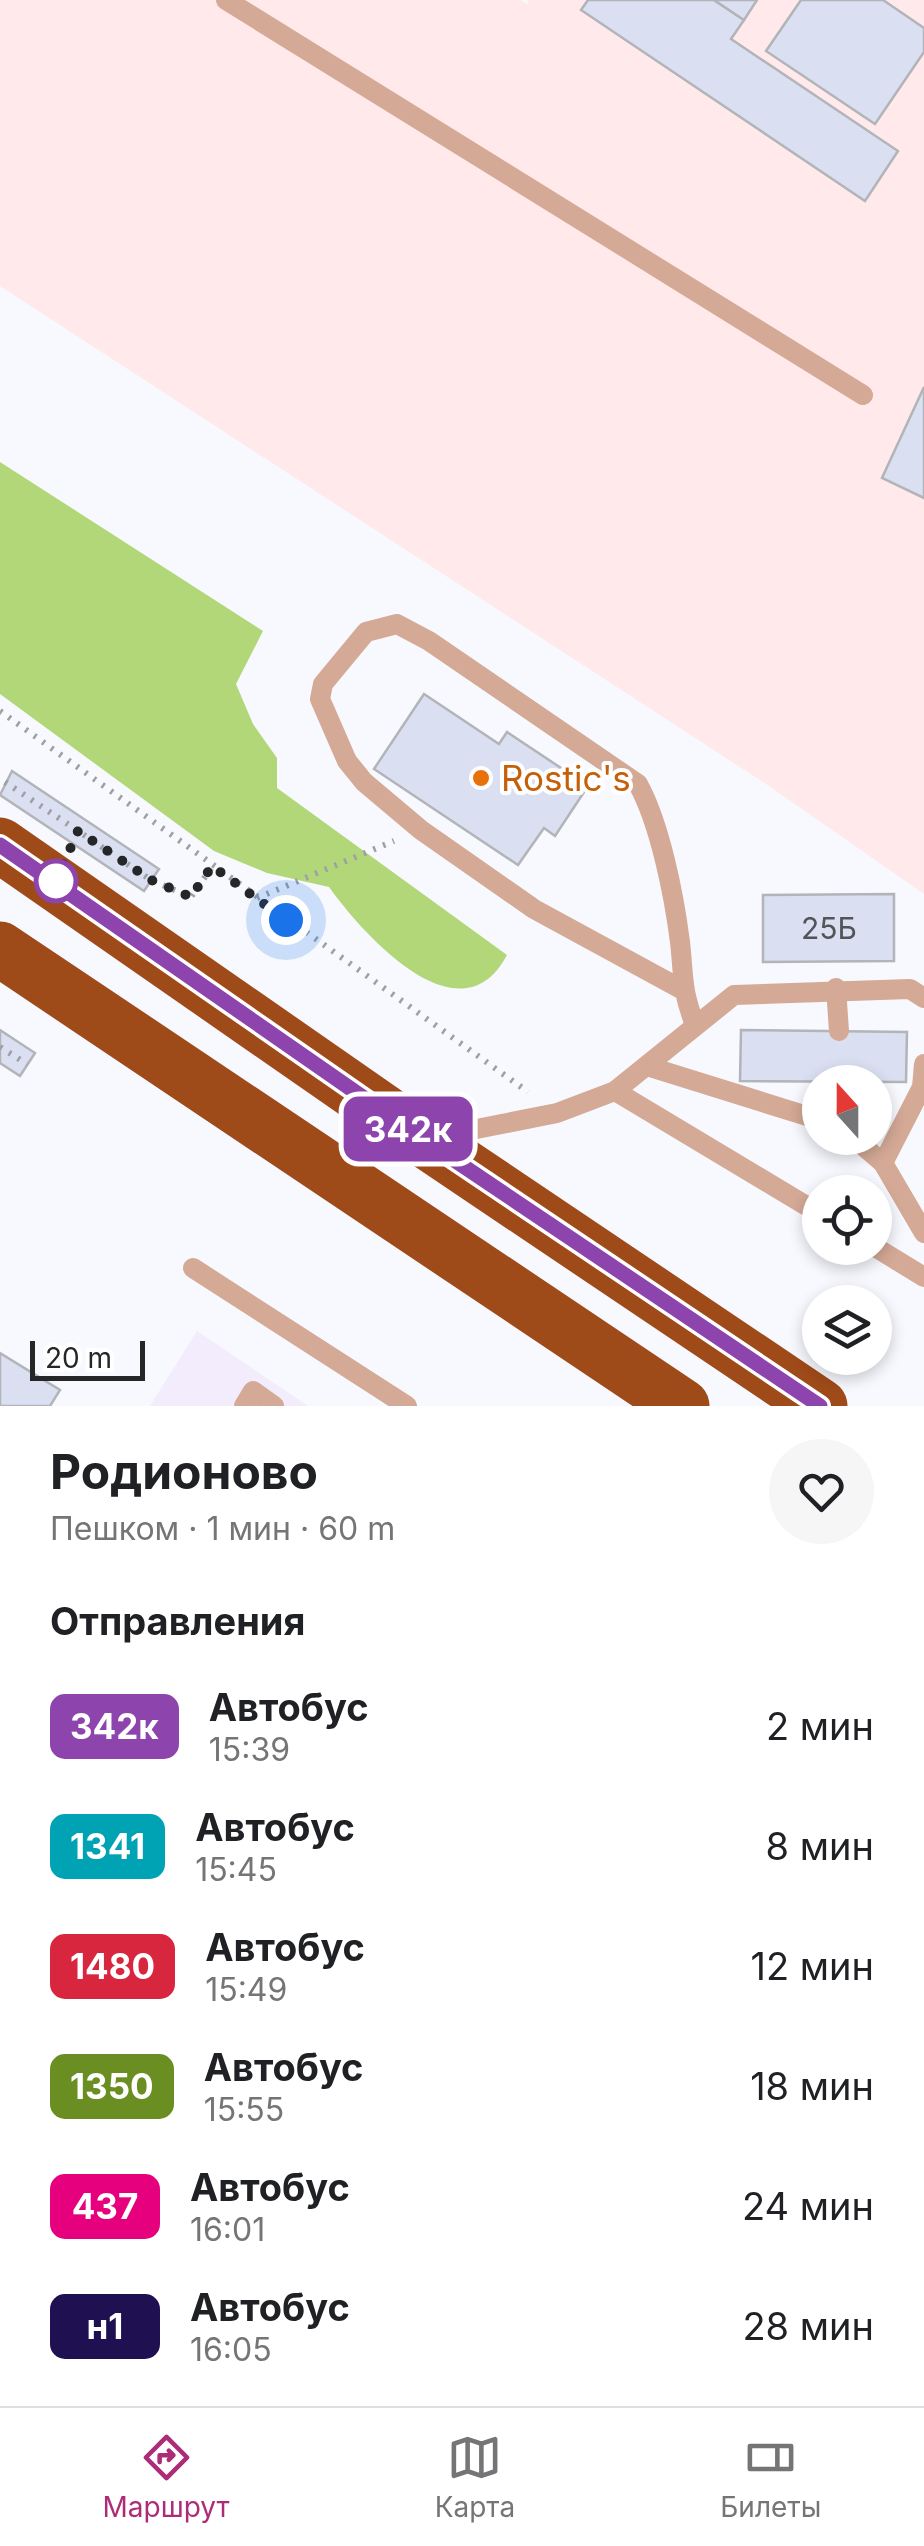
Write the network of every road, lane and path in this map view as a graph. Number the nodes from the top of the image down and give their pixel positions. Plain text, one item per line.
1 (226, 0) edge
2 (863, 396) dead end
3 (0, 711) edge
4 (5, 782) dead end
5 (421, 830) junction
6 (0, 844) edge
7 (212, 866) junction
8 (256, 898) junction
9 (0, 949) edge
10 (836, 988) junction
11 (681, 990) junction
12 (924, 998) edge
13 (695, 1025) junction
14 (839, 1031) dead end
15 (0, 1047) edge
16 (27, 1064) dead end
17 (924, 1064) edge
18 (650, 1067) junction
19 (615, 1091) junction
20 (557, 1113) junction
21 (802, 1114) edge
22 (423, 1139) junction
23 (874, 1155) edge
24 (883, 1163) junction
25 (802, 1203) edge
26 (924, 1233) edge
27 (892, 1257) edge
28 (194, 1268) dead end
29 (924, 1277) edge
30 (244, 1406) edge
31 (274, 1406) edge
32 (407, 1406) edge
33 (682, 1406) edge
34 (820, 1406) edge

1 - 2 lane
3 - 7 path
4 - 7 path
5 - 8 path
5 - 11 lane
5 - 11 lane
6 - 22 highway
7 - 8 path
8 - 20 path
9 - 33 highway
10 - 12 lane
10 - 13 lane
10 - 14 lane
11 - 13 lane
13 - 18 lane
15 - 16 path
17 - 24 lane
18 - 19 lane
18 - 21 lane
19 - 20 lane
19 - 25 lane
20 - 22 lane
22 - 34 highway
23 - 24 lane
24 - 26 lane
27 - 29 lane
28 - 32 lane
30 - 31 lane

